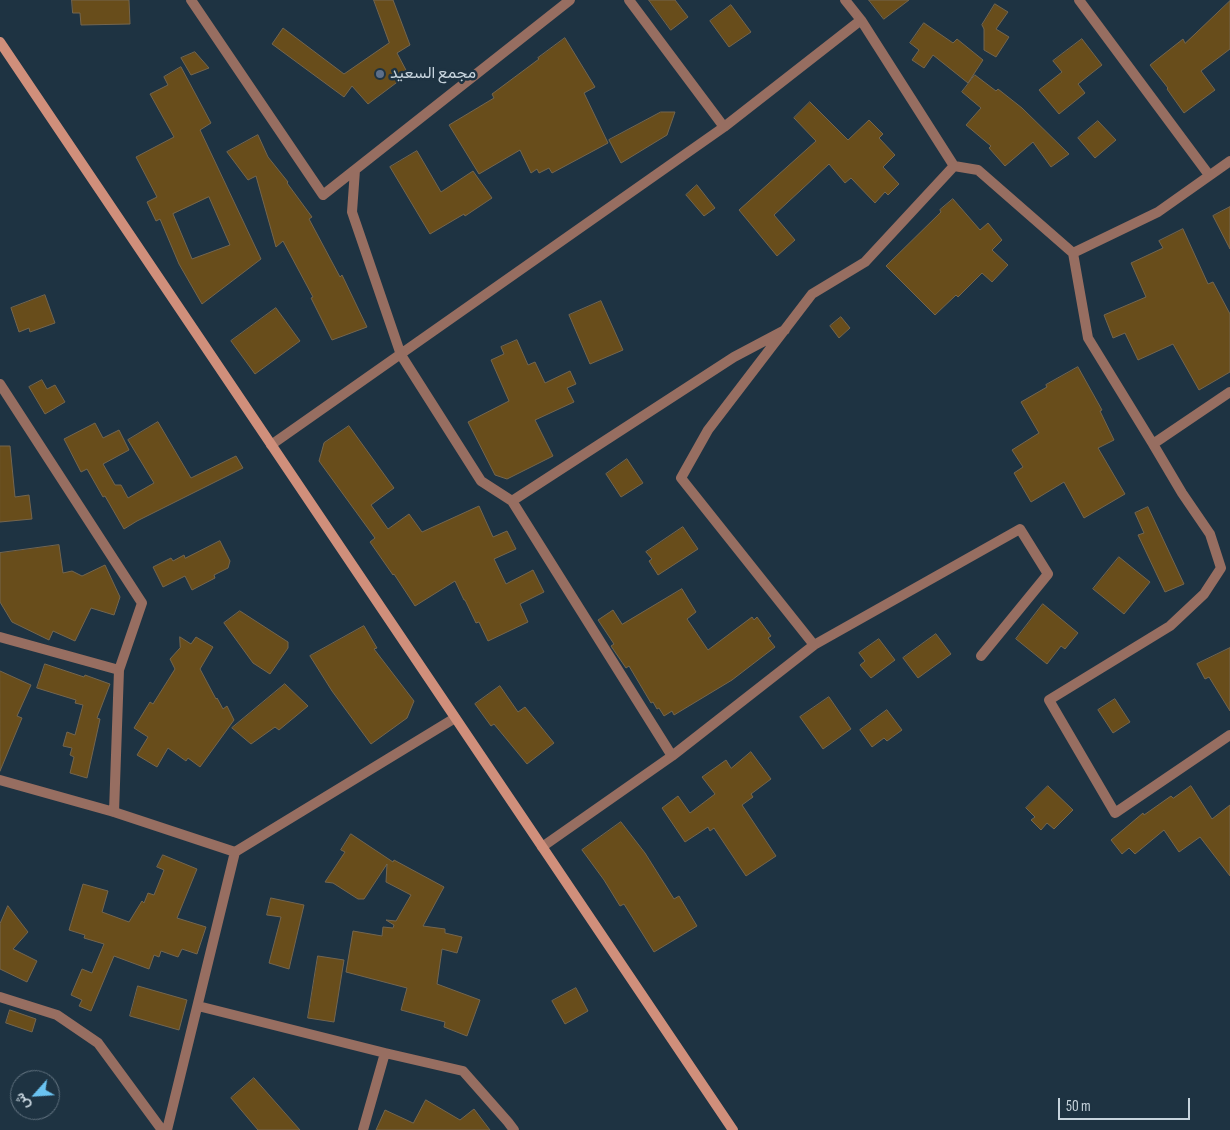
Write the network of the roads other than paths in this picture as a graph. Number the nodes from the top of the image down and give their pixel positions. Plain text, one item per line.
1 (191, 0) edge
2 (570, 0) edge
3 (629, 0) edge
4 (845, 0) edge
5 (1080, 0) edge
6 (861, 20) junction
7 (0, 42) edge
8 (724, 128) junction
9 (1230, 161) edge
10 (954, 166) junction
11 (355, 170) junction
12 (1210, 176) junction
13 (1073, 253) junction
14 (785, 330) junction
15 (401, 355) junction
16 (0, 384) edge
17 (1230, 392) edge
18 (1153, 444) junction
19 (271, 445) junction
20 (512, 501) junction
21 (0, 637) edge
22 (814, 645) junction
23 (981, 656) dead end
24 (119, 670) junction
25 (455, 718) junction
26 (1230, 735) edge
27 (672, 756) junction
28 (0, 780) edge
29 (114, 812) junction
30 (542, 847) junction
31 (235, 852) junction
32 (0, 997) edge
33 (198, 1006) junction
34 (385, 1053) junction
35 (162, 1130) edge
36 (167, 1130) edge
37 (363, 1130) edge
38 (514, 1130) edge
39 (733, 1130) edge

1 - 11 street
2 - 11 street
3 - 8 street
4 - 6 street
5 - 12 street
6 - 8 street
6 - 10 street
7 - 19 street
8 - 15 street
9 - 12 street
10 - 13 street
10 - 14 street
11 - 15 street
12 - 13 street
13 - 18 street
14 - 20 street
14 - 22 street
15 - 19 street
15 - 20 street
16 - 24 street
17 - 18 street
18 - 26 street
19 - 25 street
20 - 27 street
21 - 24 street
22 - 23 street
22 - 27 street
24 - 29 street
25 - 30 street
25 - 31 street
27 - 30 street
28 - 29 street
29 - 31 street
30 - 39 street
31 - 33 street
32 - 35 street
33 - 34 street
33 - 36 street
34 - 37 street
34 - 38 street

